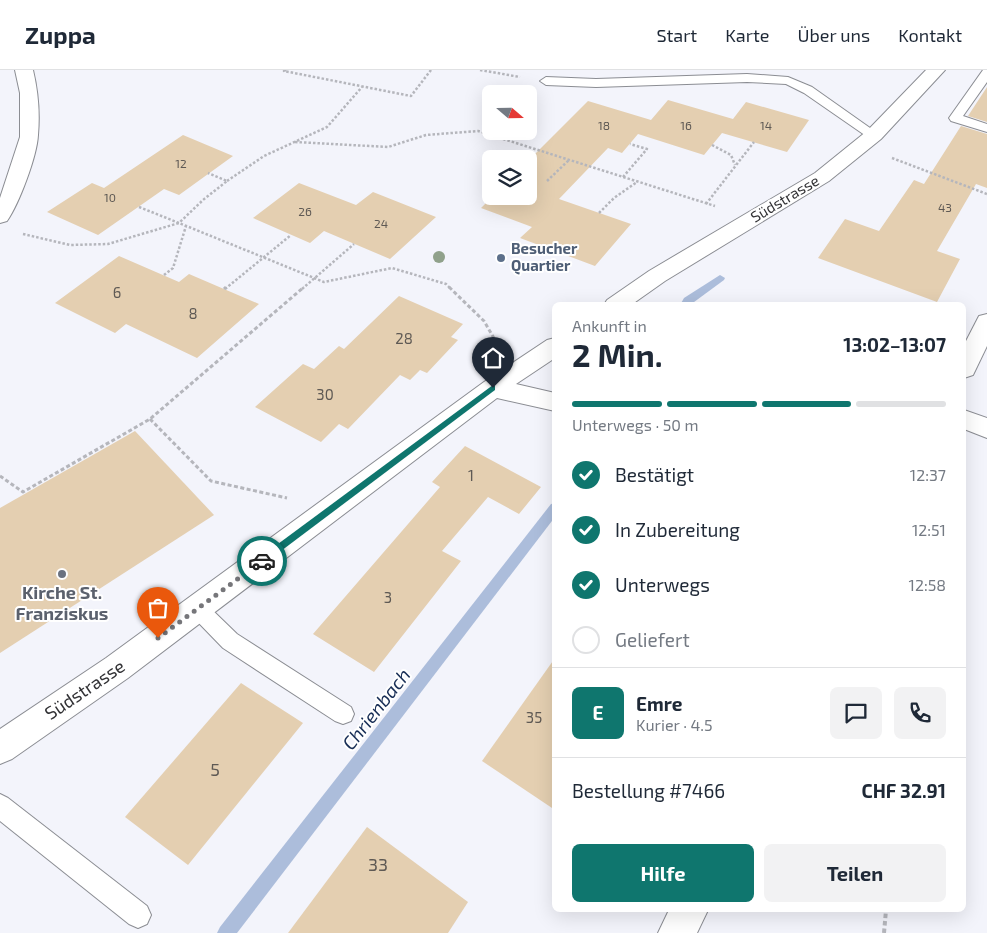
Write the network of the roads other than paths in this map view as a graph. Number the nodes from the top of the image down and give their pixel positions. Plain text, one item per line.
1 (24, 70) edge
2 (936, 70) edge
3 (987, 73) edge
4 (546, 81) dead end
5 (963, 107) junction
6 (976, 111) dead end
7 (987, 128) edge
8 (874, 135) junction
9 (0, 217) edge
10 (619, 302) edge
11 (987, 322) edge
12 (552, 348) edge
13 (966, 365) edge
14 (504, 381) junction
15 (552, 401) edge
16 (966, 420) edge
17 (987, 428) edge
18 (198, 608) junction
19 (343, 714) dead end
20 (0, 748) edge
21 (0, 806) edge
22 (688, 912) edge
23 (138, 915) dead end
24 (677, 933) edge

1 - 9 street
2 - 8 street, Südstrasse
3 - 5 lane
4 - 8 lane
5 - 6 lane
5 - 7 lane
8 - 10 street, Südstrasse
11 - 13 street
12 - 14 street, Südstrasse
14 - 15 street
14 - 18 street, Südstrasse
16 - 17 street
18 - 19 lane
18 - 20 street, Südstrasse
21 - 23 lane
22 - 24 street

